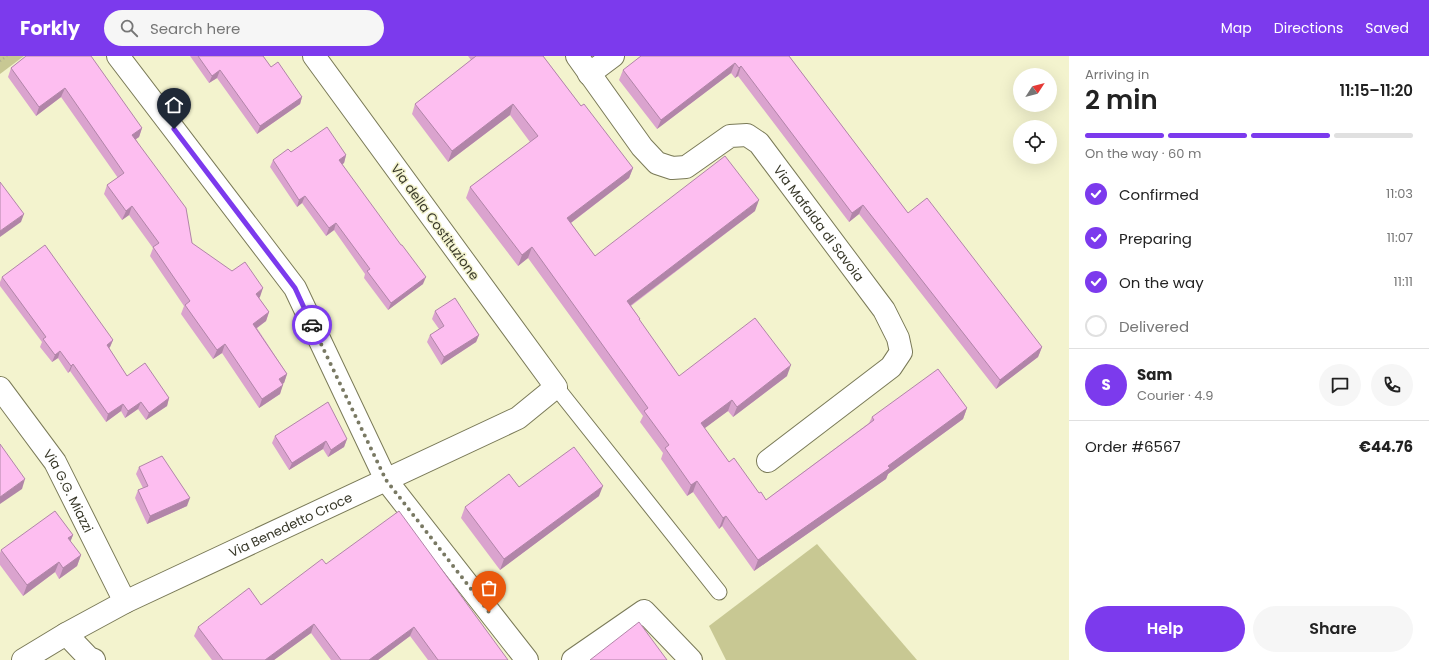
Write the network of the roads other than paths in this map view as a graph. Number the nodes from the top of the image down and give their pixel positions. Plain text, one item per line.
1 (118, 56) edge
2 (314, 56) edge
3 (576, 56) edge
4 (613, 56) edge
5 (590, 74) junction
6 (556, 387) junction
7 (0, 388) edge
8 (768, 461) dead end
9 (386, 480) junction
10 (719, 592) dead end
11 (125, 602) junction
12 (66, 634) junction
13 (22, 660) edge
14 (94, 660) edge
15 (527, 660) edge
16 (572, 660) edge
17 (690, 660) edge

1 - 9 street
2 - 6 street, Via della Costituzione
3 - 5 street, Via Mafalda di Savoia
4 - 5 street
5 - 8 street, Via Mafalda di Savoia
6 - 9 street, Via Benedetto Croce
6 - 10 lane
7 - 11 street, Via G.G. Miazzi
9 - 11 street, Via Benedetto Croce
9 - 15 street
11 - 12 street, Via Benedetto Croce
12 - 13 street, Via Benedetto Croce
12 - 14 street
16 - 17 street

